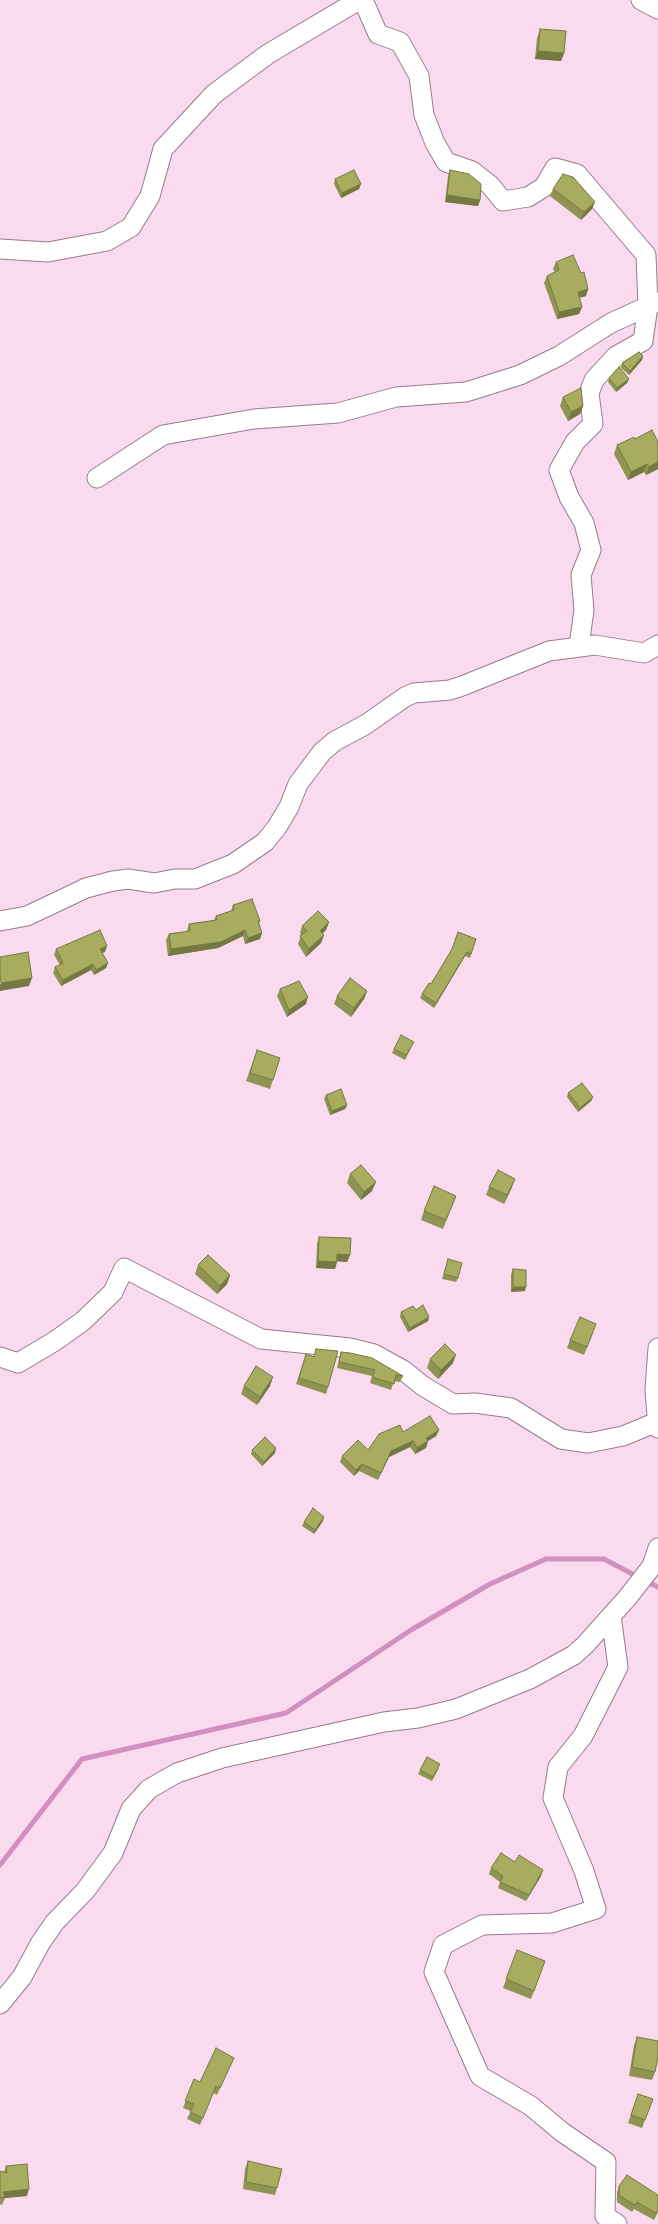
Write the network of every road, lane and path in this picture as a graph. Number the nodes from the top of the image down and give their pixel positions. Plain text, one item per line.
1 (359, 0) edge
2 (363, 0) edge
3 (641, 0) edge
4 (658, 9) edge
5 (0, 249) edge
6 (653, 304) edge
7 (98, 478) dead end
8 (658, 645) edge
9 (579, 646) junction
10 (0, 921) edge
11 (658, 1348) edge
12 (0, 1357) edge
13 (658, 1422) edge
14 (658, 1428) edge
15 (658, 1548) edge
16 (611, 1616) junction
17 (0, 2004) edge
18 (617, 2224) edge

1 - 5 street
2 - 6 street
3 - 4 street
6 - 7 street
6 - 9 street
8 - 9 street
9 - 10 street
11 - 13 street
12 - 13 street
13 - 14 street
15 - 16 street
16 - 17 street
16 - 18 street

